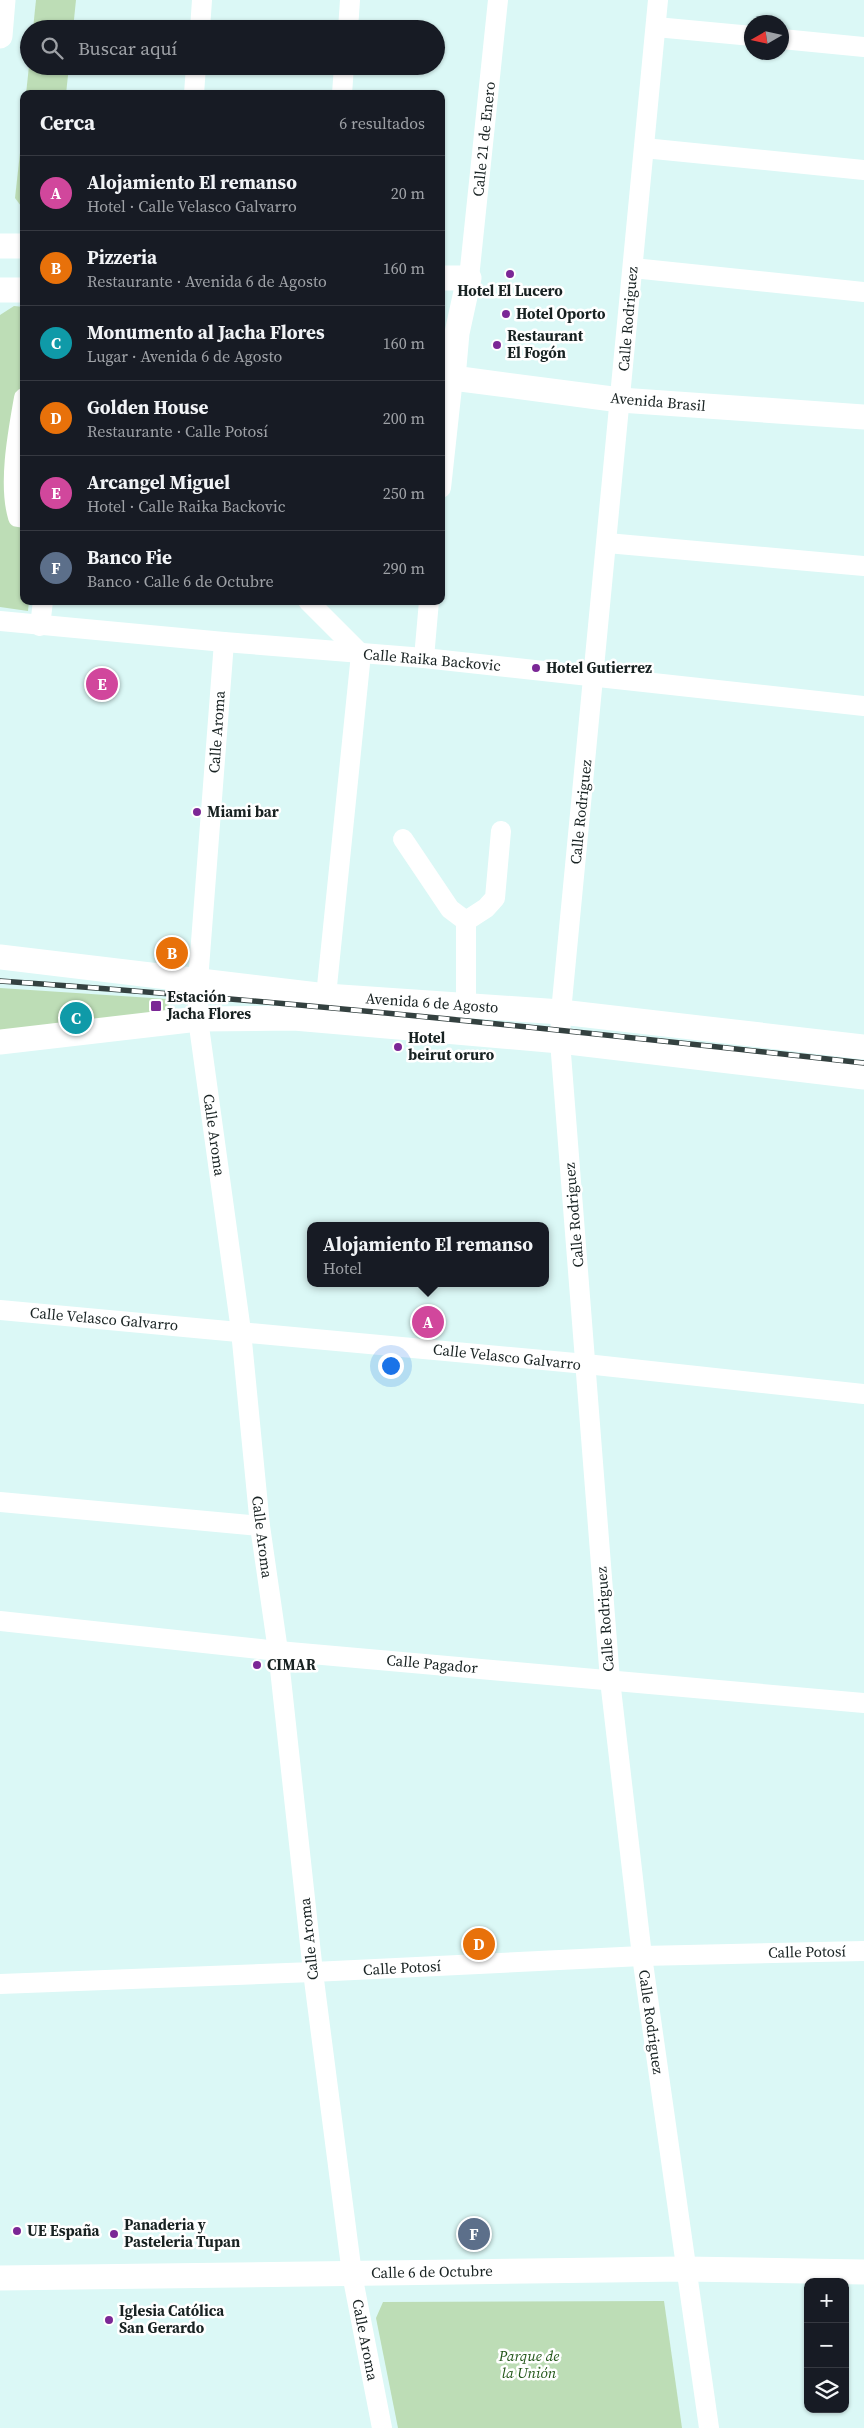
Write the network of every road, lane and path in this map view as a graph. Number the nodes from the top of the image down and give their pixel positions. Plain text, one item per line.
1 (3, 0) edge
2 (202, 0) edge
3 (350, 0) edge
4 (498, 0) edge
5 (658, 0) edge
6 (201, 20) edge
7 (349, 20) edge
8 (656, 27) junction
9 (744, 35) edge
10 (0, 36) edge
11 (789, 40) edge
12 (864, 47) edge
13 (195, 75) edge
14 (343, 75) edge
15 (194, 90) edge
16 (342, 90) edge
17 (644, 148) junction
18 (864, 170) edge
19 (0, 246) edge
20 (20, 246) edge
21 (633, 268) junction
22 (445, 278) edge
23 (469, 278) junction
24 (0, 290) edge
25 (20, 290) edge
26 (864, 292) edge
27 (449, 331) edge
28 (453, 378) junction
29 (620, 400) junction
30 (864, 417) edge
31 (20, 435) edge
32 (445, 451) edge
33 (20, 517) edge
34 (606, 543) junction
35 (864, 566) edge
36 (42, 605) edge
37 (312, 605) edge
38 (430, 605) edge
39 (0, 621) edge
40 (40, 626) junction
41 (224, 642) junction
42 (361, 654) junction
43 (424, 658) junction
44 (594, 675) junction
45 (864, 706) edge
46 (501, 831) dead end
47 (403, 838) dead end
48 (466, 921) junction
49 (0, 957) edge
50 (198, 980) junction
51 (326, 996) junction
52 (466, 1006) junction
53 (561, 1012) junction
54 (198, 1019) junction
55 (560, 1041) junction
56 (0, 1042) edge
57 (864, 1047) edge
58 (864, 1077) edge
59 (0, 1310) edge
60 (241, 1331) junction
61 (586, 1364) junction
62 (864, 1394) edge
63 (0, 1502) edge
64 (260, 1526) junction
65 (0, 1621) edge
66 (278, 1651) junction
67 (610, 1680) junction
68 (864, 1703) edge
69 (864, 1951) edge
70 (642, 1956) junction
71 (313, 1972) junction
72 (0, 1984) edge
73 (685, 2268) junction
74 (864, 2272) edge
75 (352, 2274) junction
76 (0, 2278) edge
77 (382, 2428) edge
78 (709, 2428) edge

1 - 10 main road
2 - 6 street
3 - 7 street
4 - 23 street, Calle 21 de Enero
5 - 8 street, Calle Rodriguez
8 - 9 street
8 - 17 street, Calle Rodriguez
11 - 12 street
13 - 15 street
14 - 16 street
17 - 18 street
17 - 21 street, Calle Rodriguez
19 - 20 main road
21 - 26 street
21 - 29 street, Calle Rodriguez
22 - 23 main road
23 - 27 main road
24 - 25 main road
27 - 28 main road
28 - 29 main road, Avenida Brasil
28 - 32 street
29 - 30 main road, Avenida Brasil
29 - 34 street, Calle Rodriguez
31 - 33 street
34 - 35 street
34 - 44 street, Calle Rodriguez
36 - 40 street
37 - 42 street
38 - 43 street
39 - 40 street, Calle Raika Backovic
40 - 41 street, Calle Raika Backovic
41 - 42 street, Calle Raika Backovic
41 - 50 street, Calle Aroma
42 - 43 street, Calle Raika Backovic
42 - 51 street
43 - 44 street, Calle Raika Backovic
44 - 45 street, Calle Raika Backovic
44 - 53 street, Calle Rodriguez
46 - 48 street
47 - 48 street
48 - 52 street
49 - 50 main road, Avenida 6 de Agosto
50 - 51 main road, Avenida 6 de Agosto
50 - 54 street, Calle Aroma
51 - 52 main road, Avenida 6 de Agosto
52 - 53 main road, Avenida 6 de Agosto
53 - 55 street, Calle Rodriguez
53 - 57 main road, Avenida 6 de Agosto
54 - 55 main road, Avenida 6 de Agosto
54 - 56 main road, Avenida 6 de Agosto
54 - 60 street, Calle Aroma
55 - 58 main road, Avenida 6 de Agosto
55 - 61 street, Calle Rodriguez
59 - 60 street, Calle Velasco Galvarro
60 - 61 street, Calle Velasco Galvarro
60 - 64 street, Calle Aroma
61 - 62 street, Calle Velasco Galvarro
61 - 67 street, Calle Rodriguez
63 - 64 street
64 - 66 street, Calle Aroma
65 - 66 street, Calle Pagador
66 - 67 street, Calle Pagador
66 - 71 street, Calle Aroma
67 - 68 street, Calle Pagador
67 - 70 street, Calle Rodriguez
69 - 70 street, Calle Potosí
70 - 71 street, Calle Potosí
70 - 73 street, Calle Rodriguez
71 - 72 street, Calle Potosí
71 - 75 street, Calle Aroma
73 - 74 main road, Calle 6 de Octubre
73 - 75 main road, Calle 6 de Octubre
73 - 78 street, Calle Rodriguez
75 - 76 main road, Calle 6 de Octubre
75 - 77 street, Calle Aroma

